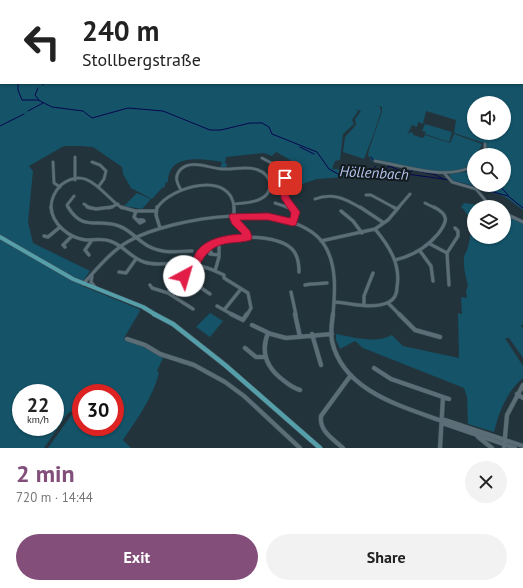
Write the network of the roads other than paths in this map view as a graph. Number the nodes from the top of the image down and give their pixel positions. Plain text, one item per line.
1 (485, 144) dead end
2 (484, 148) edge
3 (75, 157) dead end
4 (262, 158) dead end
5 (375, 161) dead end
6 (53, 162) dead end
7 (92, 162) dead end
8 (467, 170) edge
9 (445, 174) junction
10 (75, 180) junction
11 (60, 186) junction
12 (99, 186) junction
13 (181, 190) junction
14 (410, 194) dead end
15 (366, 195) dead end
16 (74, 196) dead end
17 (315, 199) dead end
18 (485, 200) edge
19 (275, 203) dead end
20 (425, 203) dead end
21 (84, 204) dead end
22 (118, 204) junction
23 (234, 204) junction
24 (292, 207) junction
25 (397, 209) junction
26 (136, 210) junction
27 (156, 211) junction
28 (341, 211) dead end
29 (511, 216) edge
30 (234, 217) junction
31 (136, 220) dead end
32 (293, 222) junction
33 (523, 222) edge
34 (384, 223) junction
35 (60, 227) junction
36 (160, 228) junction
37 (455, 228) dead end
38 (375, 229) junction
39 (362, 233) junction
40 (44, 236) dead end
41 (72, 236) junction
42 (136, 237) junction
43 (248, 237) junction
44 (0, 238) edge
45 (92, 240) junction
46 (219, 241) junction
47 (321, 241) junction
48 (430, 244) junction
49 (120, 247) junction
50 (65, 248) dead end
51 (204, 250) junction
52 (192, 251) dead end
53 (420, 251) junction
54 (447, 253) junction
55 (89, 255) dead end
56 (218, 255) junction
57 (136, 259) junction
58 (395, 260) junction
59 (196, 264) junction
60 (215, 271) junction
61 (119, 272) dead end
62 (299, 272) dead end
63 (93, 273) junction
64 (373, 273) dead end
65 (184, 276) junction
66 (433, 281) dead end
67 (330, 283) junction
68 (83, 284) junction
69 (150, 285) dead end
70 (305, 285) dead end
71 (448, 286) dead end
72 (96, 288) junction
73 (241, 289) junction
74 (291, 292) dead end
75 (168, 293) junction
76 (210, 294) dead end
77 (334, 302) junction
78 (388, 303) junction
79 (364, 304) junction
80 (217, 306) dead end
81 (193, 309) dead end
82 (224, 310) junction
83 (243, 320) junction
84 (248, 323) dead end
85 (252, 325) dead end
86 (268, 333) junction
87 (312, 334) junction
88 (332, 334) junction
89 (300, 337) junction
90 (440, 337) dead end
91 (127, 338) dead end
92 (244, 348) dead end
93 (265, 357) junction
94 (321, 364) dead end
95 (374, 368) dead end
96 (351, 375) junction
97 (523, 385) edge
98 (300, 390) dead end
99 (517, 394) junction
100 (443, 397) junction
101 (523, 398) edge
102 (449, 399) dead end
103 (442, 420) junction
104 (474, 434) junction
105 (504, 444) edge
106 (523, 446) edge
107 (300, 448) edge
108 (320, 448) edge
109 (343, 448) edge
110 (440, 448) edge
111 (492, 448) edge
112 (515, 448) edge

1 - 2 street
3 - 10 street
4 - 24 street
5 - 9 street
6 - 11 street
7 - 12 street
8 - 9 street
9 - 18 street
10 - 11 street
10 - 12 street
11 - 35 street
12 - 22 street
13 - 23 street
13 - 23 street
13 - 27 street
14 - 25 street
15 - 25 street
16 - 42 street
17 - 34 street
19 - 24 street
20 - 48 street
21 - 22 street
22 - 26 street
23 - 30 street
24 - 32 street
25 - 34 street
26 - 27 street
26 - 31 street
27 - 36 street
28 - 39 street
29 - 33 street
30 - 32 street
30 - 36 street
30 - 43 street
32 - 47 street
34 - 38 street
35 - 40 street
35 - 41 street
36 - 42 street
37 - 54 street
38 - 39 street
38 - 58 street
39 - 47 street
41 - 45 street
41 - 50 street
42 - 49 street
42 - 52 street
43 - 46 street
43 - 62 street
44 - 68 main road
45 - 49 street
45 - 55 street
46 - 51 street
46 - 56 street
47 - 67 street
48 - 53 street
48 - 54 street
49 - 57 street
49 - 63 street
51 - 56 street
51 - 59 street
53 - 58 street
53 - 66 street
54 - 71 street
56 - 60 street
57 - 59 street
57 - 61 street
58 - 78 street
59 - 60 street
59 - 65 street
60 - 73 street
63 - 68 street
63 - 72 street
64 - 79 street
65 - 75 street
65 - 76 street
67 - 70 street
67 - 77 street
68 - 72 main road
69 - 75 street
72 - 108 main road
73 - 82 street
73 - 83 street
74 - 89 street
75 - 81 street
77 - 79 street
77 - 88 street
78 - 79 street
78 - 90 street
80 - 82 street
82 - 83 street
83 - 84 street
85 - 86 street
86 - 89 street
86 - 93 street
87 - 88 street
87 - 89 street
87 - 94 street
88 - 96 street
91 - 107 street
92 - 93 street
93 - 98 street
95 - 100 street
96 - 103 street
96 - 109 street
97 - 99 street
99 - 101 street
99 - 105 street
100 - 102 street
100 - 103 street
103 - 104 street
103 - 105 street
103 - 110 street
104 - 105 street
104 - 111 street
105 - 106 street
105 - 112 street

